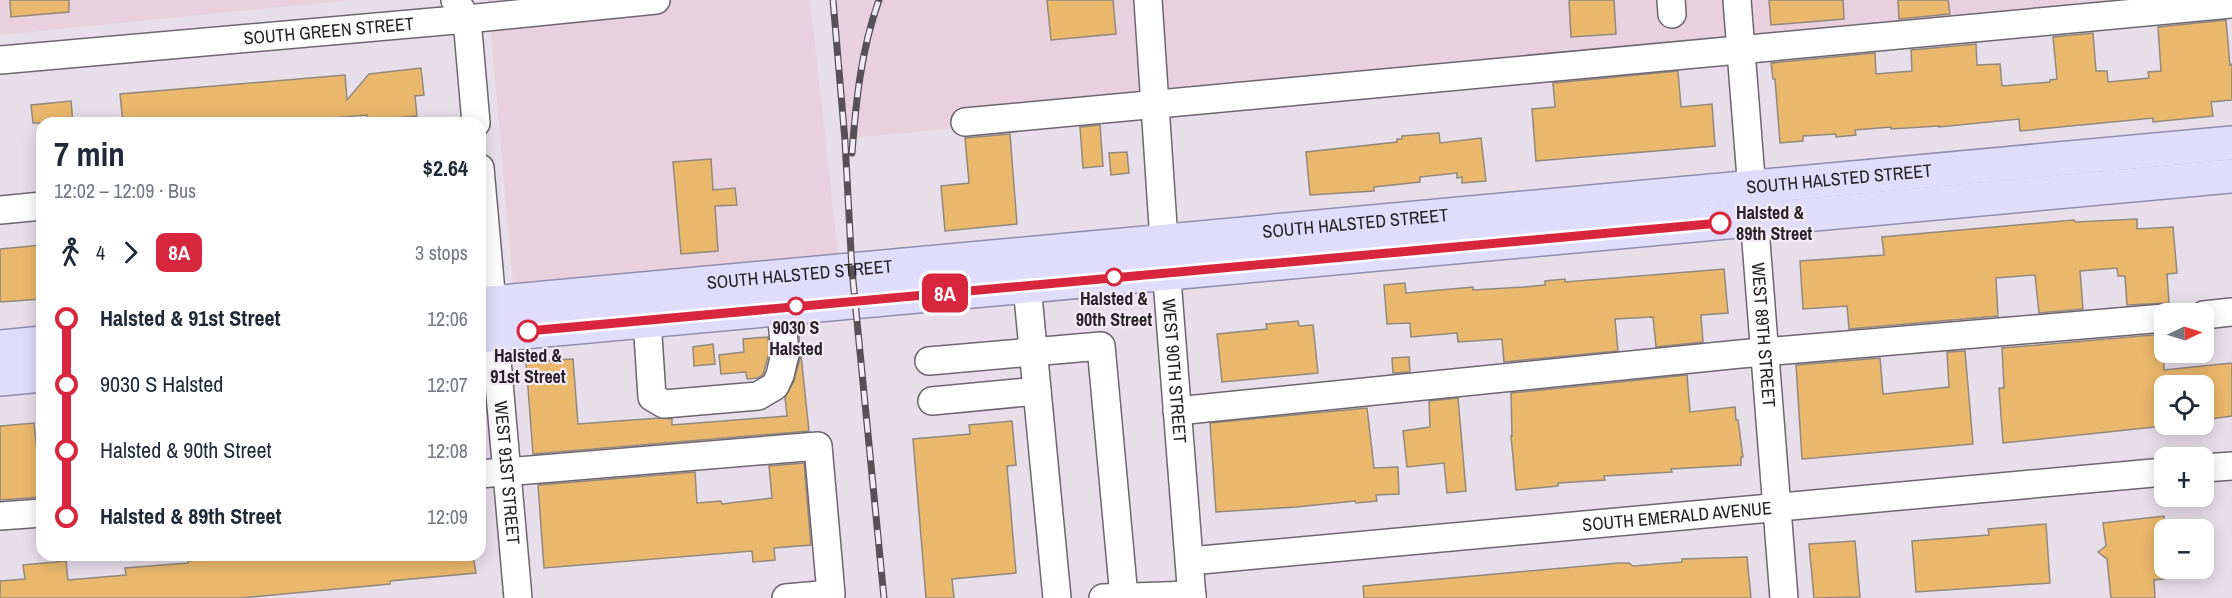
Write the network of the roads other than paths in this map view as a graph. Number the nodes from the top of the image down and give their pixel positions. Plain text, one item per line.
1 (656, 0) edge
2 (1148, 0) edge
3 (1737, 0) edge
4 (2232, 4) edge
5 (469, 9) edge
6 (1741, 50) junction
7 (0, 60) edge
8 (1154, 103) junction
9 (476, 117) edge
10 (964, 122) dead end
11 (2232, 143) edge
12 (2232, 176) edge
13 (1753, 204) junction
14 (36, 207) edge
15 (0, 210) edge
16 (1165, 257) junction
17 (1027, 286) junction
18 (486, 297) edge
19 (781, 308) junction
20 (2232, 312) edge
21 (2214, 314) edge
22 (487, 319) edge
23 (2154, 319) edge
24 (647, 320) junction
25 (36, 344) edge
26 (0, 347) edge
27 (1764, 352) junction
28 (1033, 353) junction
29 (929, 361) dead end
30 (36, 376) edge
31 (0, 379) edge
32 (1037, 391) junction
33 (932, 401) dead end
34 (1178, 411) junction
35 (2232, 466) edge
36 (2214, 467) edge
37 (507, 472) junction
38 (2154, 473) edge
39 (486, 474) edge
40 (1777, 507) junction
41 (36, 513) edge
42 (0, 516) edge
43 (1190, 561) junction
44 (1192, 597) edge
45 (518, 598) edge
46 (786, 598) edge
47 (1057, 598) edge
48 (1113, 598) edge
49 (1784, 598) edge

1 - 5 street, SOUTH GREEN STREET
2 - 8 street, WEST 90TH STREET
3 - 6 street, WEST 89TH STREET
4 - 6 street
5 - 7 street, SOUTH GREEN STREET
5 - 9 street
6 - 8 street
6 - 13 street, WEST 89TH STREET
8 - 10 street
8 - 16 street, WEST 90TH STREET
11 - 13 main road, SOUTH HALSTED STREET
12 - 13 main road, SOUTH HALSTED STREET
13 - 16 main road, SOUTH HALSTED STREET
13 - 27 street, WEST 89TH STREET
14 - 15 street
16 - 17 main road, SOUTH HALSTED STREET
16 - 22 main road, SOUTH HALSTED STREET
16 - 34 street, WEST 90TH STREET
17 - 19 main road, SOUTH HALSTED STREET
17 - 28 street
18 - 22 street, WEST 91ST STREET
19 - 24 main road, SOUTH HALSTED STREET
19 - 24 street
20 - 21 street
22 - 24 main road, SOUTH HALSTED STREET
22 - 37 street, WEST 91ST STREET
23 - 27 street
25 - 26 main road
27 - 34 street
27 - 40 street, WEST 89TH STREET
28 - 29 street
28 - 32 street
28 - 48 street
30 - 31 main road
32 - 33 street
32 - 47 street
34 - 43 street, WEST 90TH STREET
35 - 36 street
37 - 39 street
37 - 45 street, WEST 91ST STREET
37 - 46 street
38 - 40 street, SOUTH EMERALD AVENUE
40 - 43 street, SOUTH EMERALD AVENUE
40 - 49 street, WEST 89TH STREET
41 - 42 street
43 - 44 street, WEST 90TH STREET
44 - 48 street

